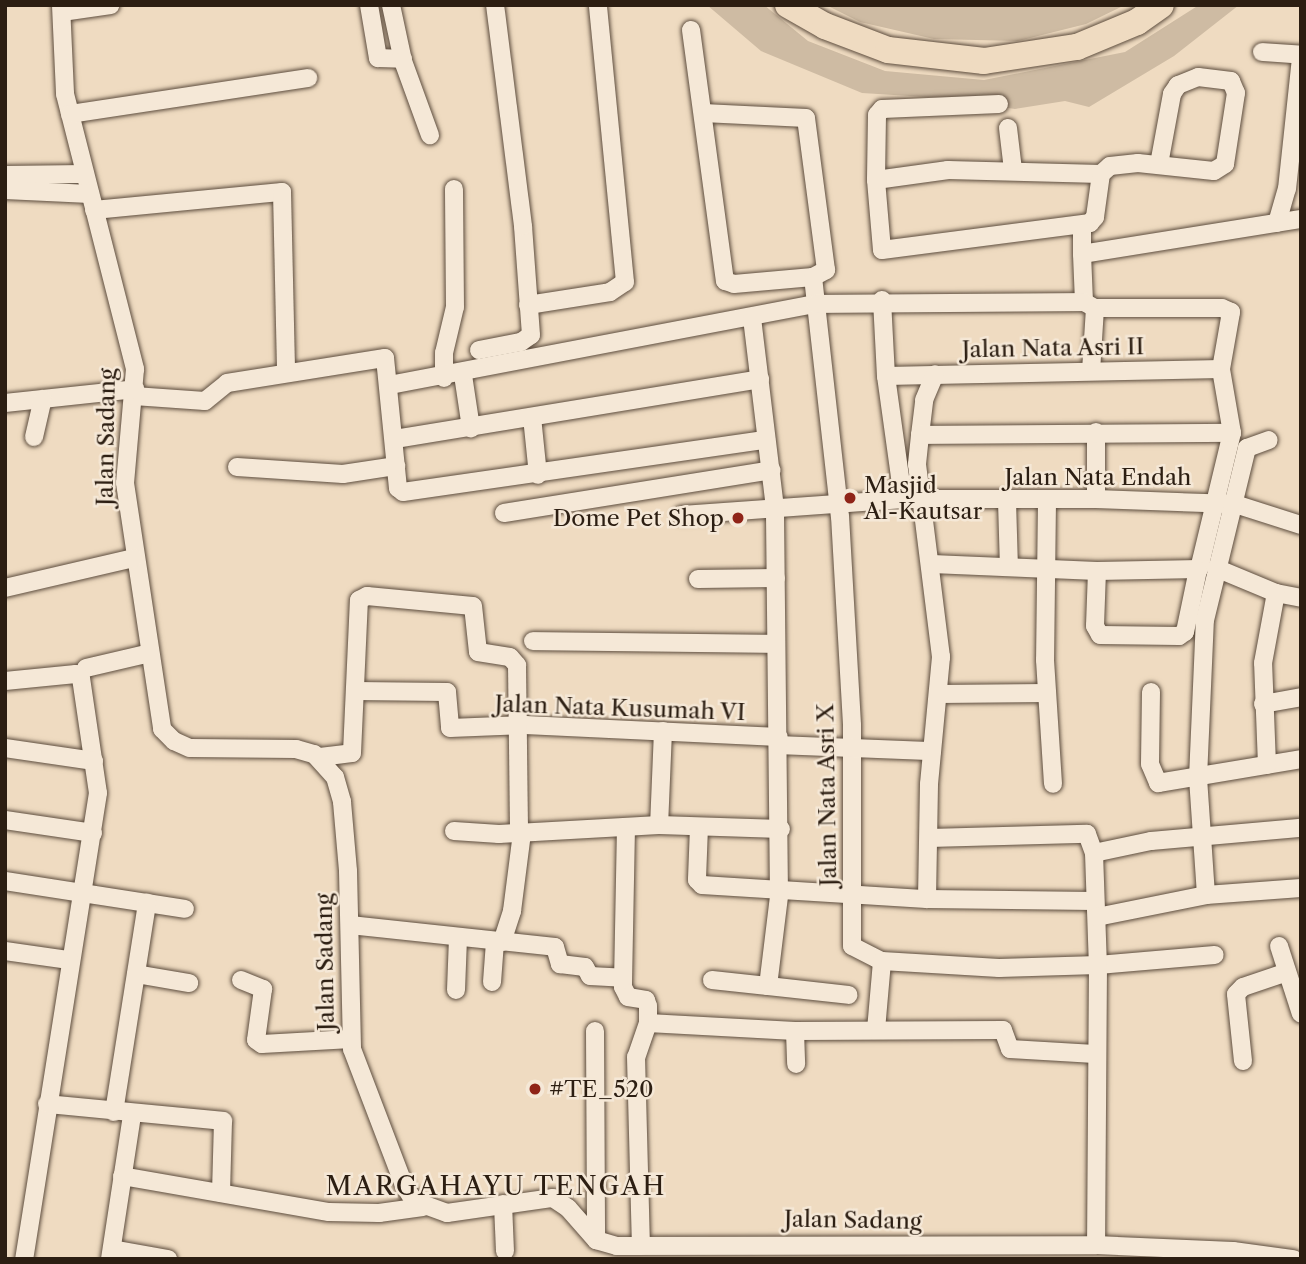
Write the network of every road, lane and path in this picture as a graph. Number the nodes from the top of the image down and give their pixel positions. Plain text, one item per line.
1 (111, 5) edge
2 (369, 5) edge
3 (391, 5) edge
4 (495, 5) edge
5 (598, 5) edge
6 (788, 5) edge
7 (806, 5) edge
8 (1146, 5) edge
9 (1161, 5) edge
10 (62, 9) edge
11 (691, 30) dead end
12 (1262, 52) dead end
13 (1301, 57) edge
14 (402, 59) junction
15 (308, 78) dead end
16 (999, 104) dead end
17 (703, 113) junction
18 (70, 114) junction
19 (1008, 128) dead end
20 (430, 135) dead end
21 (1159, 164) junction
22 (1013, 170) junction
23 (85, 174) junction
24 (1101, 174) junction
25 (5, 175) edge
26 (876, 180) junction
27 (454, 188) dead end
28 (5, 190) edge
29 (92, 202) junction
30 (1301, 219) edge
31 (1277, 223) junction
32 (1083, 225) junction
33 (1082, 254) junction
34 (813, 277) junction
35 (882, 300) junction
36 (528, 304) junction
37 (816, 304) junction
38 (1090, 305) junction
39 (752, 318) junction
40 (479, 350) dead end
41 (1221, 369) junction
42 (1091, 371) junction
43 (286, 372) junction
44 (935, 374) junction
45 (463, 375) junction
46 (886, 376) junction
47 (444, 378) junction
48 (760, 379) junction
49 (390, 385) junction
50 (134, 392) junction
51 (43, 399) junction
52 (5, 403) edge
53 (532, 417) junction
54 (471, 428) junction
55 (1096, 432) junction
56 (1232, 433) junction
57 (920, 435) junction
58 (34, 437) dead end
59 (395, 439) junction
60 (766, 440) junction
61 (1269, 440) dead end
62 (396, 466) junction
63 (237, 467) dead end
64 (772, 470) junction
65 (538, 475) junction
66 (903, 499) junction
67 (1096, 499) junction
68 (922, 500) junction
69 (1007, 501) junction
70 (1046, 501) junction
71 (1225, 503) junction
72 (839, 505) junction
73 (775, 508) junction
74 (504, 513) dead end
75 (682, 515) dead end
76 (1301, 525) edge
77 (134, 558) junction
78 (932, 564) junction
79 (1009, 567) junction
80 (1046, 569) junction
81 (1207, 569) junction
82 (1097, 571) junction
83 (775, 578) junction
84 (698, 579) dead end
85 (5, 588) edge
86 (1276, 593) junction
87 (1301, 598) edge
88 (533, 641) dead end
89 (776, 644) junction
90 (150, 653) junction
91 (86, 668) dead end
92 (5, 681) edge
93 (355, 691) junction
94 (1151, 692) dead end
95 (1047, 693) junction
96 (939, 694) junction
97 (1301, 697) edge
98 (1263, 704) junction
99 (519, 725) junction
100 (663, 731) junction
101 (780, 741) junction
102 (5, 748) edge
103 (851, 749) junction
104 (932, 751) junction
105 (320, 757) junction
106 (1301, 759) edge
107 (93, 761) junction
108 (1267, 765) junction
109 (1198, 778) junction
110 (1053, 784) dead end
111 (5, 820) edge
112 (659, 825) junction
113 (626, 827) junction
114 (699, 827) junction
115 (1301, 828) edge
116 (781, 829) junction
117 (454, 831) dead end
118 (93, 833) junction
119 (520, 833) junction
120 (1203, 835) junction
121 (929, 838) junction
122 (1094, 853) junction
123 (5, 881) edge
124 (779, 887) junction
125 (1301, 888) edge
126 (854, 891) junction
127 (83, 892) junction
128 (1206, 895) junction
129 (927, 899) junction
130 (147, 903) junction
131 (184, 908) dead end
132 (1096, 909) junction
133 (350, 925) junction
134 (458, 938) junction
135 (499, 942) junction
136 (1279, 946) dead end
137 (6, 954) edge
138 (1215, 955) dead end
139 (69, 960) junction
140 (883, 961) junction
141 (1098, 965) junction
142 (1287, 972) junction
143 (136, 974) junction
144 (623, 978) junction
145 (241, 980) dead end
146 (712, 980) dead end
147 (492, 982) dead end
148 (189, 983) dead end
149 (768, 986) junction
150 (456, 990) dead end
151 (849, 995) dead end
152 (1301, 1014) edge
153 (648, 1023) junction
154 (876, 1030) junction
155 (595, 1031) dead end
156 (795, 1031) junction
157 (351, 1039) junction
158 (1095, 1054) junction
159 (1243, 1061) dead end
160 (796, 1064) dead end
161 (47, 1104) junction
162 (114, 1112) junction
163 (132, 1116) junction
164 (122, 1176) junction
165 (222, 1193) junction
166 (503, 1204) junction
167 (423, 1207) junction
168 (596, 1240) junction
169 (1096, 1245) junction
170 (641, 1246) junction
171 (505, 1251) dead end
172 (848, 1252) edge
173 (904, 1252) edge
174 (970, 1252) edge
175 (1000, 1252) edge
176 (111, 1254) edge
177 (1233, 1255) edge
178 (24, 1259) edge
179 (167, 1259) edge
180 (1293, 1259) edge

1 - 10 street
2 - 14 street
3 - 14 street
4 - 36 street
5 - 36 street
6 - 9 highway
7 - 8 highway
10 - 18 street, Jalan Sadang
11 - 17 street
12 - 13 street
13 - 31 street
14 - 20 street
15 - 18 street
16 - 26 street
17 - 34 street
17 - 34 street
18 - 23 street, Jalan Sadang
19 - 22 street
21 - 21 street
21 - 24 street
22 - 24 street
22 - 26 street
23 - 25 street
23 - 29 street, Jalan Sadang
24 - 32 street
26 - 32 street
27 - 47 street
28 - 29 street
29 - 43 street
29 - 50 street, Jalan Sadang
30 - 31 street
31 - 33 street
32 - 33 street
33 - 38 street
34 - 37 street, Jalan Nata Asri X
35 - 37 street
35 - 38 street
35 - 46 street
36 - 40 street
37 - 39 street
37 - 72 street, Jalan Nata Asri X
38 - 41 street
38 - 42 street
39 - 45 street
39 - 48 street
41 - 42 street, Jalan Nata Asri II
41 - 56 street
42 - 44 street, Jalan Nata Asri II
43 - 49 street
43 - 50 street
44 - 46 street, Jalan Nata Asri II
44 - 57 street
45 - 47 street
45 - 54 street
46 - 66 street
47 - 49 street
48 - 53 street
48 - 60 street
49 - 59 street
50 - 51 street
50 - 77 street, Jalan Sadang
51 - 52 street
51 - 58 street
53 - 54 street
53 - 65 street
54 - 59 street
55 - 56 street
55 - 57 street
55 - 67 street
56 - 71 street
57 - 68 street
59 - 62 street
60 - 64 street
60 - 65 street
61 - 71 street
62 - 63 street
62 - 65 street
64 - 73 street
64 - 74 street
66 - 68 street, Jalan Nata Endah
66 - 72 street, Jalan Nata Endah
67 - 70 street, Jalan Nata Endah
67 - 71 street, Jalan Nata Endah
68 - 69 street, Jalan Nata Endah
68 - 78 street
69 - 70 street, Jalan Nata Endah
69 - 79 street
70 - 80 street
71 - 76 street, Jalan Nata Endah
71 - 81 street
72 - 73 street, Jalan Nata Endah
72 - 103 street, Jalan Nata Asri X
73 - 75 street, Jalan Nata Endah
73 - 83 street
77 - 85 street
77 - 90 street, Jalan Sadang
78 - 79 street
78 - 96 street
79 - 80 street
80 - 82 street
80 - 95 street
81 - 82 street
81 - 82 street
81 - 86 street
81 - 109 street
83 - 84 street
83 - 89 street
86 - 87 street
86 - 98 street
88 - 89 street
89 - 101 street
90 - 91 street
90 - 105 street, Jalan Sadang
92 - 107 street
93 - 99 street, Jalan Nata Kusumah VI
93 - 99 street
93 - 105 street
94 - 109 street
95 - 96 street
95 - 110 street
96 - 104 street
97 - 98 street
98 - 108 street
99 - 100 street, Jalan Nata Kusumah VI
99 - 119 street
100 - 101 street, Jalan Nata Kusumah VI
100 - 112 street
101 - 103 street, Jalan Nata Kusumah VI
101 - 116 street
102 - 107 street
103 - 104 street, Jalan Nata Kusumah VI
103 - 126 street, Jalan Nata Asri X
104 - 121 street
105 - 133 street, Jalan Sadang
106 - 108 street
107 - 118 street
108 - 109 street
109 - 120 street
111 - 118 street
112 - 113 street
112 - 114 street
113 - 119 street
113 - 144 street
114 - 116 street
114 - 124 street
115 - 120 street
116 - 124 street
117 - 119 street
118 - 127 street
119 - 135 street
120 - 122 street
120 - 128 street
121 - 122 street
121 - 129 street
122 - 132 street
123 - 127 street
124 - 126 street
124 - 149 street
125 - 128 street
126 - 129 street
126 - 140 street, Jalan Nata Asri X
127 - 130 street
127 - 139 street
128 - 132 street
129 - 132 street
130 - 131 street
130 - 143 street
132 - 141 street
133 - 134 street
133 - 157 street, Jalan Sadang
134 - 135 street
134 - 150 street
135 - 144 street
135 - 147 street
136 - 142 street
137 - 139 street
138 - 141 street, Jalan Nata Asri X
139 - 161 street
140 - 141 street, Jalan Nata Asri X
140 - 154 street
141 - 158 street
142 - 152 street
142 - 159 street
143 - 148 street
143 - 162 street
144 - 153 street
145 - 157 street
146 - 149 street
149 - 151 street
153 - 156 street
153 - 170 street
154 - 156 street
154 - 158 street
155 - 168 street
156 - 160 street
157 - 167 street, Jalan Sadang
158 - 169 street
161 - 162 street
161 - 178 street
162 - 163 street
163 - 164 street
163 - 165 street
164 - 165 street
164 - 176 street
165 - 167 street
166 - 167 street
166 - 168 street
166 - 171 street
168 - 170 street, Jalan Sadang
169 - 175 street, Jalan Sadang
169 - 177 street, Jalan Sadang
170 - 172 street, Jalan Sadang
172 - 173 street, Jalan Sadang
173 - 174 street, Jalan Sadang
174 - 175 street, Jalan Sadang
176 - 179 street
177 - 180 street, Jalan Sadang

